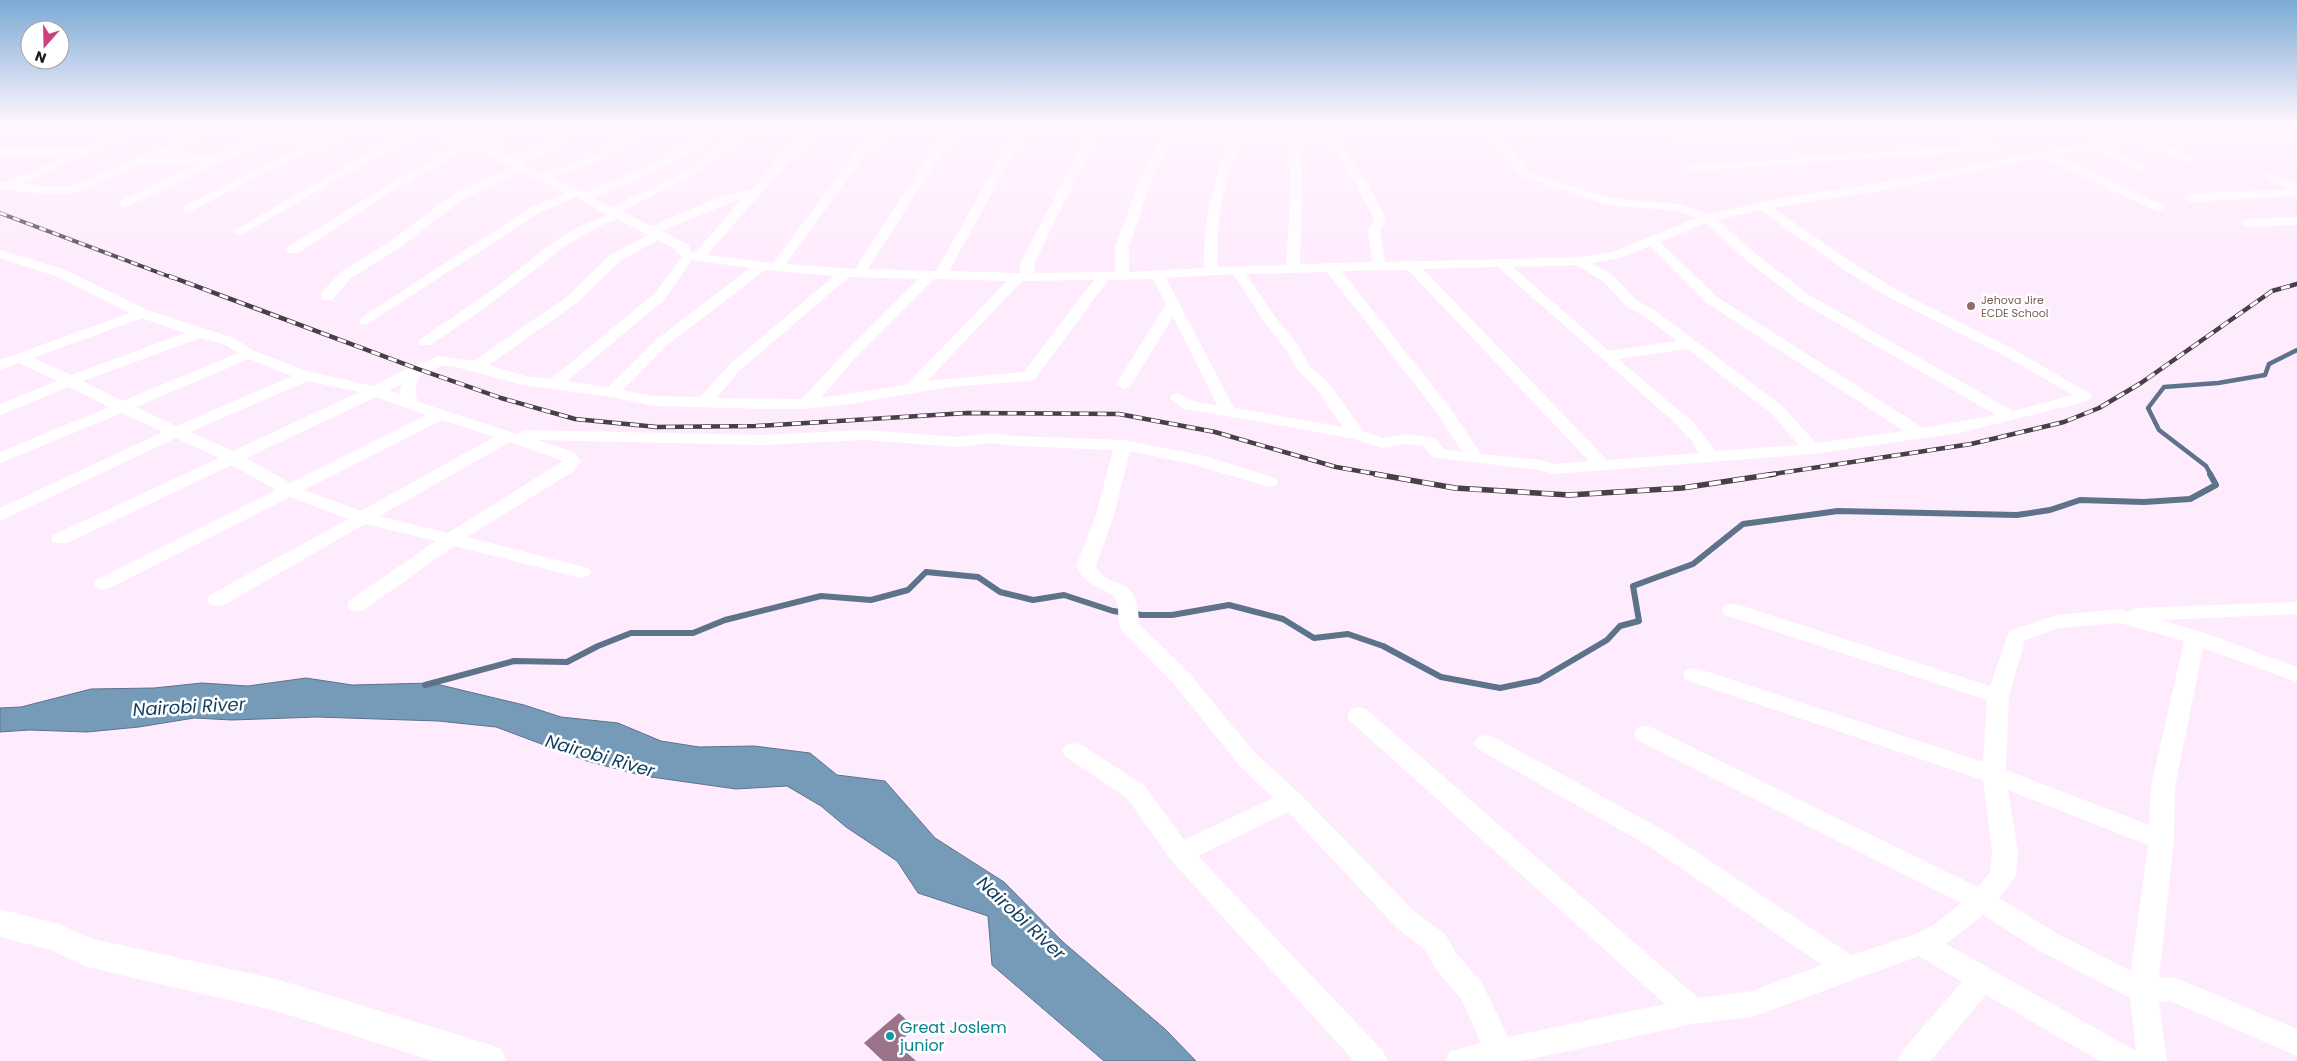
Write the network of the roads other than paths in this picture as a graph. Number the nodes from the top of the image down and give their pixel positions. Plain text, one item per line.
1 (34, 174) edge
2 (113, 174) edge
3 (188, 174) edge
4 (255, 174) edge
5 (344, 174) edge
6 (418, 174) edge
7 (500, 174) edge
8 (532, 174) edge
9 (554, 174) edge
10 (643, 174) edge
11 (689, 174) edge
12 (773, 174) edge
13 (845, 174) edge
14 (923, 174) edge
15 (996, 174) edge
16 (1073, 174) edge
17 (1148, 174) edge
18 (1223, 174) edge
19 (1295, 174) edge
20 (1355, 174) edge
21 (1527, 174) edge
22 (1948, 174) edge
23 (2084, 174) edge
24 (2270, 176) dead end
25 (541, 178) junction
26 (5, 186) edge
27 (759, 189) junction
28 (2297, 191) edge
29 (581, 195) junction
30 (2191, 198) dead end
31 (124, 204) dead end
32 (1762, 206) junction
33 (2158, 208) dead end
34 (189, 209) dead end
35 (615, 213) junction
36 (1708, 218) junction
37 (2297, 221) edge
38 (2247, 223) dead end
39 (239, 231) dead end
40 (655, 232) junction
41 (1652, 241) junction
42 (293, 250) dead end
43 (0, 254) edge
44 (694, 257) junction
45 (1580, 261) junction
46 (1502, 264) junction
47 (1379, 266) junction
48 (1412, 266) junction
49 (769, 267) junction
50 (1330, 267) junction
51 (1293, 268) junction
52 (1237, 270) junction
53 (1210, 271) junction
54 (853, 273) junction
55 (1157, 274) junction
56 (935, 275) junction
57 (1024, 276) junction
58 (1104, 276) junction
59 (1122, 276) junction
60 (327, 297) dead end
61 (1172, 306) junction
62 (142, 313) junction
63 (366, 321) dead end
64 (199, 333) junction
65 (425, 342) dead end
66 (1687, 344) junction
67 (249, 354) junction
68 (1606, 356) junction
69 (20, 358) junction
70 (0, 365) edge
71 (477, 366) junction
72 (410, 374) junction
73 (306, 376) junction
74 (70, 381) junction
75 (1124, 384) dead end
76 (553, 385) junction
77 (911, 390) junction
78 (376, 391) junction
79 (612, 392) junction
80 (1178, 398) dead end
81 (704, 403) junction
82 (806, 404) junction
83 (412, 405) junction
84 (122, 407) junction
85 (0, 410) edge
86 (1228, 412) junction
87 (439, 415) junction
88 (2011, 417) junction
89 (178, 431) junction
90 (1919, 433) junction
91 (502, 435) junction
92 (1357, 435) junction
93 (1123, 445) junction
94 (1812, 449) junction
95 (1710, 457) junction
96 (0, 458) edge
97 (233, 458) junction
98 (1475, 459) junction
99 (1602, 465) junction
100 (1269, 482) dead end
101 (291, 491) junction
102 (0, 515) edge
103 (362, 518) junction
104 (60, 539) dead end
105 (451, 539) junction
106 (581, 572) dead end
107 (103, 584) dead end
108 (217, 600) dead end
109 (357, 605) dead end
110 (2297, 608) edge
111 (1732, 610) dead end
112 (2120, 616) junction
113 (2195, 637) junction
114 (2297, 675) edge
115 (1694, 676) dead end
116 (1998, 696) junction
117 (1358, 715) dead end
118 (1645, 734) dead end
119 (1486, 743) dead end
120 (1074, 752) dead end
121 (1994, 775) junction
122 (1291, 800) junction
123 (2160, 840) junction
124 (1180, 853) junction
125 (1982, 901) junction
126 (0, 923) edge
127 (1921, 944) junction
128 (1848, 968) junction
129 (1983, 978) junction
130 (2143, 991) junction
131 (1694, 1011) junction
132 (2297, 1043) edge
133 (1501, 1054) junction
134 (488, 1061) edge
135 (1373, 1061) edge
136 (1460, 1061) edge
137 (1912, 1061) edge
138 (2127, 1061) edge
139 (2152, 1061) edge

1 - 26 street
2 - 26 street
3 - 31 street
4 - 34 street
5 - 39 street
6 - 42 street
7 - 60 street
8 - 25 street
9 - 25 street
10 - 29 street
11 - 35 street
12 - 27 street
13 - 49 street
14 - 54 street
15 - 56 street
16 - 57 street
17 - 59 street
18 - 53 street
19 - 51 street
20 - 47 street
21 - 36 street
22 - 32 street
23 - 33 street
24 - 28 street
25 - 29 street
27 - 40 street
27 - 44 street
28 - 30 street
29 - 35 street
29 - 63 street
32 - 36 street
32 - 88 street
35 - 40 street
35 - 65 street
36 - 41 street
36 - 88 street
37 - 38 street
40 - 44 street
40 - 71 street
41 - 45 street
41 - 90 street
43 - 62 street
44 - 49 street
44 - 76 street
45 - 46 street
45 - 66 street
46 - 48 street
46 - 68 street
47 - 48 street
47 - 50 street
48 - 99 street
49 - 54 street
49 - 79 street
50 - 51 street
50 - 98 street
51 - 52 street
52 - 53 street
52 - 92 street
53 - 55 street
54 - 56 street
54 - 81 street
55 - 59 street
55 - 61 street
56 - 57 street
56 - 82 street
57 - 58 street
57 - 77 street
58 - 59 street
58 - 77 street
61 - 75 street
61 - 86 street
62 - 64 street
62 - 69 street
64 - 67 street
64 - 74 street
66 - 68 street
66 - 94 street
67 - 73 street
67 - 84 street
68 - 95 street
69 - 70 street
69 - 74 street
71 - 72 street
71 - 76 street
72 - 78 street
72 - 83 street
73 - 78 street
73 - 89 street
74 - 84 street
74 - 85 street
76 - 79 street
77 - 82 street
78 - 83 street
78 - 97 street
79 - 81 street
80 - 86 street
81 - 82 street
83 - 87 street
84 - 89 street
84 - 96 street
86 - 92 street
87 - 91 street
87 - 101 street
88 - 90 street
89 - 97 street
89 - 102 street
90 - 94 street
91 - 93 street
91 - 103 street
91 - 105 street
92 - 98 street
93 - 100 street
93 - 122 street
94 - 95 street
95 - 99 street
97 - 101 street
97 - 104 street
98 - 99 street
101 - 103 street
101 - 107 street
103 - 105 street
103 - 108 street
105 - 106 street
105 - 109 street
110 - 112 street
111 - 116 street
112 - 113 street
112 - 116 street
113 - 114 street
113 - 123 street
115 - 121 street
116 - 121 street
117 - 131 street
118 - 125 street
119 - 128 street
120 - 124 street
121 - 123 street
121 - 125 street
122 - 124 street
122 - 133 street
123 - 130 street
124 - 135 street
125 - 127 street
125 - 130 street
126 - 134 street
127 - 128 street
127 - 129 street
128 - 131 street
129 - 137 street
129 - 138 street
130 - 132 street
130 - 139 street
131 - 133 street
133 - 136 street

